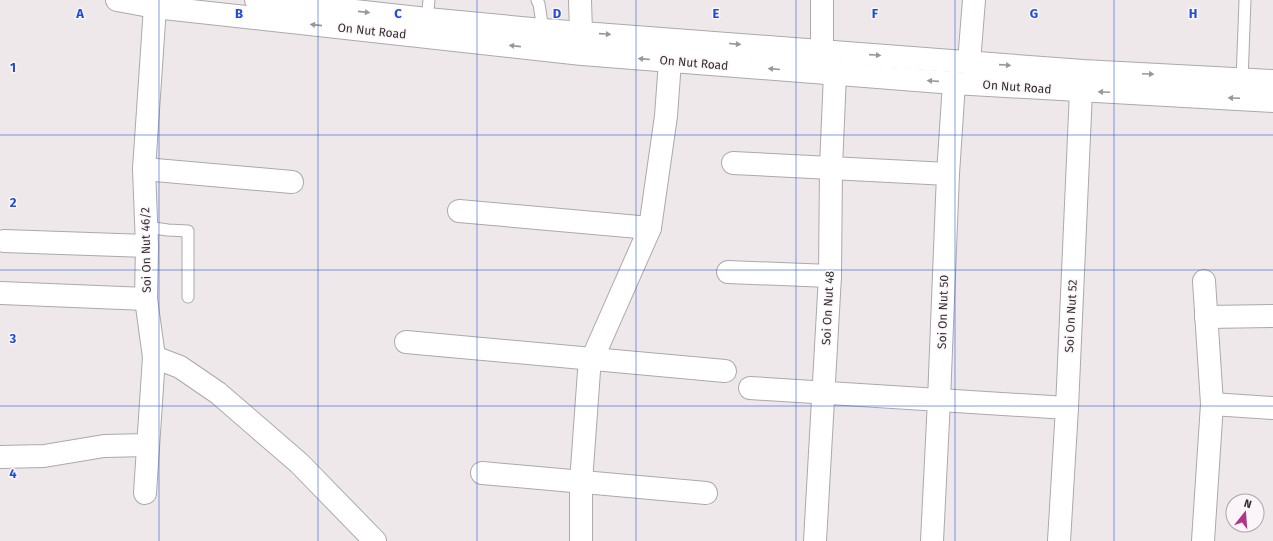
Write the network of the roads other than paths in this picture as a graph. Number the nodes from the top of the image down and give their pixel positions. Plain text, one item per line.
1 (117, 0) edge
2 (256, 0) edge
3 (537, 0) edge
4 (580, 0) edge
5 (822, 0) edge
6 (974, 0) edge
7 (1245, 0) edge
8 (156, 3) edge
9 (428, 9) edge
10 (543, 30) junction
11 (581, 32) junction
12 (672, 39) junction
13 (582, 54) junction
14 (670, 61) junction
15 (969, 62) junction
16 (829, 63) junction
17 (1242, 80) junction
18 (1082, 81) junction
19 (1273, 81) edge
20 (954, 83) junction
21 (1273, 100) edge
22 (733, 163) dead end
23 (831, 167) junction
24 (144, 168) junction
25 (948, 174) junction
26 (292, 182) dead end
27 (459, 211) dead end
28 (650, 228) junction
29 (146, 236) junction
30 (4, 241) dead end
31 (728, 272) dead end
32 (830, 276) junction
33 (1204, 282) dead end
34 (1, 293) dead end
35 (188, 297) dead end
36 (146, 299) junction
37 (1273, 316) edge
38 (1206, 317) junction
39 (406, 342) dead end
40 (154, 357) junction
41 (593, 358) junction
42 (725, 371) dead end
43 (750, 388) dead end
44 (824, 393) junction
45 (939, 400) junction
46 (1212, 404) junction
47 (1066, 408) junction
48 (1273, 408) edge
49 (148, 445) junction
50 (0, 457) edge
51 (482, 473) dead end
52 (582, 482) junction
53 (706, 493) dead end
54 (145, 494) dead end
55 (375, 540) edge
56 (581, 541) edge
57 (815, 541) edge
58 (932, 541) edge
59 (1059, 541) edge
60 (1204, 541) edge

1 - 8 street, On Nut Road
2 -> 9 street, On Nut Road
3 - 10 lane
4 - 11 street
5 - 16 street, Soi On Nut 48
6 - 15 street
7 - 17 lane
13 -> 8 street, On Nut Road
8 - 24 street, Soi On Nut 46/2
9 - 10 street, On Nut Road
10 - 11 street, On Nut Road
11 -> 12 street, On Nut Road
11 - 13 street
12 - 14 street
12 -> 16 street, On Nut Road
14 -> 13 street, On Nut Road
16 -> 14 street, On Nut Road
14 - 28 street
16 -> 15 street, On Nut Road
15 -> 18 street, On Nut Road
15 - 20 street
20 -> 16 street, On Nut Road
16 - 23 street, Soi On Nut 48
18 -> 17 street, On Nut Road
17 - 19 street, On Nut Road
18 - 20 street, On Nut Road
21 -> 18 street, On Nut Road
18 - 47 street, Soi On Nut 52
20 - 25 street, Soi On Nut 50
22 - 23 street
23 - 25 street
23 - 32 street, Soi On Nut 48
24 - 26 street
24 - 29 street, Soi On Nut 46/2
25 - 45 street, Soi On Nut 50
27 - 28 street
28 - 41 street
29 - 30 street
29 - 35 lane
29 - 36 street, Soi On Nut 46/2
31 - 32 street
32 - 44 street, Soi On Nut 48
33 - 38 street
34 - 36 street
36 - 40 street, Soi On Nut 46/2
37 - 38 street
38 - 46 street
39 - 41 street
40 - 49 street, Soi On Nut 46/2
40 - 55 street
41 - 42 street
41 - 52 street
43 - 44 street
44 - 45 street
44 - 57 street, Soi On Nut 48
45 - 47 street
45 - 58 street, Soi On Nut 50
46 - 48 street
46 - 60 street
47 - 59 street, Soi On Nut 52
49 - 50 street
49 - 54 street, Soi On Nut 46/2
51 - 52 street
52 - 53 street
52 - 56 street

